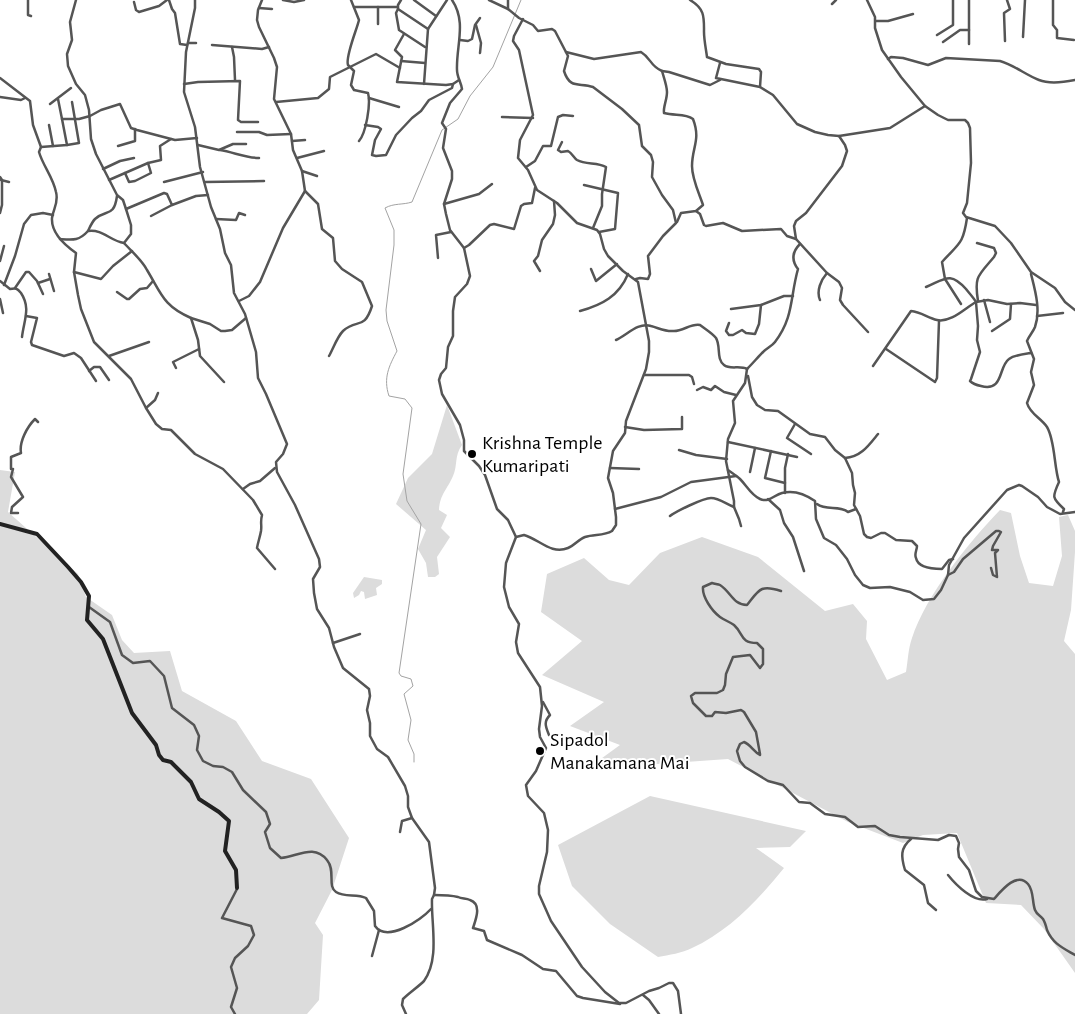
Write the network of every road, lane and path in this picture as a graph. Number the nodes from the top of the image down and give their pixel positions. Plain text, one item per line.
1 (28, 0) edge
2 (76, 0) edge
3 (168, 0) edge
4 (195, 0) edge
5 (262, 0) edge
6 (283, 0) edge
7 (304, 0) edge
8 (351, 0) edge
9 (401, 0) edge
10 (414, 0) edge
11 (447, 0) edge
12 (452, 0) edge
13 (489, 0) edge
14 (508, 0) edge
15 (690, 0) edge
16 (836, 0) edge
17 (867, 0) edge
18 (953, 0) edge
19 (969, 0) edge
20 (1007, 0) edge
21 (1025, 0) edge
22 (1053, 0) edge
23 (134, 2) dead end
24 (832, 4) dead end
25 (354, 7) junction
26 (378, 7) junction
27 (259, 8) junction
28 (398, 8) junction
29 (272, 9) dead end
30 (508, 9) junction
31 (913, 14) dead end
32 (32, 16) dead end
33 (436, 16) junction
34 (480, 18) dead end
35 (521, 19) junction
36 (876, 21) junction
37 (476, 23) junction
38 (378, 24) dead end
39 (428, 29) junction
40 (969, 30) junction
41 (404, 34) junction
42 (937, 35) dead end
43 (1023, 36) dead end
44 (460, 40) junction
45 (1074, 40) dead end
46 (1005, 41) dead end
47 (943, 42) dead end
48 (196, 43) dead end
49 (187, 44) junction
50 (969, 44) dead end
51 (212, 45) dead end
52 (232, 47) junction
53 (269, 47) junction
54 (425, 47) junction
55 (566, 52) junction
56 (480, 53) dead end
57 (888, 59) junction
58 (401, 61) junction
59 (720, 62) junction
60 (425, 63) junction
61 (350, 67) junction
62 (400, 68) junction
63 (662, 72) junction
64 (0, 78) edge
65 (235, 80) junction
66 (459, 80) junction
67 (720, 80) junction
68 (1075, 80) edge
69 (184, 84) junction
70 (424, 84) junction
71 (453, 84) junction
72 (760, 87) junction
73 (71, 88) dead end
74 (0, 97) edge
75 (25, 98) junction
76 (369, 98) junction
77 (58, 99) junction
78 (72, 102) dead end
79 (276, 102) junction
80 (50, 104) dead end
81 (925, 106) junction
82 (399, 107) dead end
83 (90, 116) junction
84 (573, 116) dead end
85 (502, 117) dead end
86 (75, 118) junction
87 (533, 118) junction
88 (62, 119) junction
89 (258, 122) dead end
90 (49, 125) dead end
91 (365, 125) junction
92 (135, 129) junction
93 (238, 132) dead end
94 (291, 134) junction
95 (839, 136) junction
96 (197, 138) junction
97 (171, 139) junction
98 (305, 140) dead end
99 (292, 141) junction
100 (359, 141) dead end
101 (562, 142) dead end
102 (246, 144) dead end
103 (67, 145) junction
104 (198, 145) junction
105 (53, 146) junction
106 (118, 146) dead end
107 (41, 147) junction
108 (218, 150) junction
109 (324, 151) dead end
110 (134, 158) dead end
111 (259, 158) dead end
112 (297, 158) junction
113 (148, 163) junction
114 (526, 167) junction
115 (104, 169) junction
116 (302, 171) junction
117 (203, 172) junction
118 (125, 173) junction
119 (317, 176) dead end
120 (1, 179) edge
121 (109, 180) junction
122 (264, 181) dead end
123 (9, 182) dead end
124 (164, 182) dead end
125 (205, 182) junction
126 (492, 184) dead end
127 (584, 185) dead end
128 (535, 188) junction
129 (602, 188) junction
130 (304, 191) junction
131 (117, 195) junction
132 (208, 195) junction
133 (554, 201) junction
134 (444, 204) junction
135 (172, 205) junction
136 (126, 209) junction
137 (696, 211) junction
138 (0, 213) edge
139 (53, 215) junction
140 (245, 215) dead end
141 (151, 216) dead end
142 (967, 218) junction
143 (216, 219) junction
144 (676, 223) junction
145 (593, 228) junction
146 (88, 231) junction
147 (451, 232) junction
148 (598, 232) junction
149 (796, 239) junction
150 (60, 240) junction
151 (977, 242) dead end
152 (124, 243) junction
153 (800, 244) junction
154 (4, 246) dead end
155 (464, 248) junction
156 (132, 251) junction
157 (438, 258) dead end
158 (0, 260) edge
159 (616, 264) junction
160 (591, 269) dead end
161 (540, 271) dead end
162 (74, 272) junction
163 (1031, 272) junction
164 (827, 273) junction
165 (49, 274) dead end
166 (628, 274) junction
167 (50, 279) junction
168 (636, 279) junction
169 (945, 279) junction
170 (0, 281) edge
171 (153, 281) junction
172 (38, 283) junction
173 (4, 285) junction
174 (926, 287) dead end
175 (15, 288) junction
176 (54, 291) dead end
177 (117, 292) dead end
178 (42, 294) dead end
179 (793, 296) junction
180 (0, 299) edge
181 (820, 300) dead end
182 (984, 300) junction
183 (238, 302) junction
184 (977, 302) junction
185 (961, 304) dead end
186 (1010, 304) junction
187 (761, 305) junction
188 (1036, 305) junction
189 (731, 309) dead end
190 (1075, 310) edge
191 (580, 311) dead end
192 (3, 313) dead end
193 (1063, 313) dead end
194 (26, 316) junction
195 (1037, 316) junction
196 (191, 318) junction
197 (246, 318) junction
198 (939, 320) junction
199 (990, 322) dead end
200 (729, 323) dead end
201 (645, 325) junction
202 (992, 331) dead end
203 (868, 332) dead end
204 (22, 337) dead end
205 (616, 340) dead end
206 (149, 342) dead end
207 (886, 348) junction
208 (199, 349) junction
209 (1031, 352) junction
210 (109, 356) junction
211 (329, 356) dead end
212 (873, 366) dead end
213 (176, 368) dead end
214 (747, 369) junction
215 (89, 371) junction
216 (747, 374) junction
217 (644, 375) junction
218 (109, 380) dead end
219 (96, 381) dead end
220 (224, 382) dead end
221 (694, 384) dead end
222 (698, 390) dead end
223 (158, 393) dead end
224 (736, 395) junction
225 (146, 408) junction
226 (682, 417) dead end
227 (38, 422) dead end
228 (795, 424) junction
229 (625, 427) junction
230 (878, 434) dead end
231 (728, 442) junction
232 (755, 448) junction
233 (679, 450) dead end
234 (771, 451) junction
235 (788, 454) junction
236 (811, 454) dead end
237 (796, 457) dead end
238 (845, 458) junction
239 (727, 459) junction
240 (275, 468) junction
241 (610, 468) junction
242 (639, 469) dead end
243 (728, 470) junction
244 (750, 472) dead end
245 (736, 476) junction
246 (730, 477) junction
247 (785, 483) junction
248 (242, 489) junction
249 (785, 493) junction
250 (768, 499) junction
251 (816, 503) junction
252 (734, 507) junction
253 (615, 509) junction
254 (856, 510) junction
255 (1075, 512) edge
256 (18, 513) dead end
257 (1063, 513) junction
258 (670, 516) dead end
259 (0, 524) edge
260 (741, 526) dead end
261 (516, 537) junction
262 (953, 559) junction
263 (992, 568) dead end
264 (275, 569) dead end
265 (804, 571) dead end
266 (948, 575) junction
267 (781, 591) dead end
268 (89, 606) junction
269 (360, 634) dead end
270 (333, 643) junction
271 (542, 701) junction
272 (549, 735) dead end
273 (412, 818) junction
274 (400, 832) dead end
275 (912, 838) junction
276 (948, 875) dead end
277 (237, 888) joint
278 (434, 895) junction
279 (988, 898) junction
280 (432, 909) junction
281 (936, 910) dead end
282 (379, 930) junction
283 (1075, 955) edge
284 (372, 956) dead end
285 (642, 995) junction
286 (622, 1004) junction
287 (235, 1014) edge
288 (406, 1014) edge
289 (659, 1014) edge
290 (681, 1014) edge

1 - 32 street
2 - 83 street
3 - 23 street
3 - 49 street
4 - 49 street
5 - 27 street
6 - 7 street
8 - 25 street
9 - 28 street
10 - 33 street
11 - 33 street
12 - 44 street
13 - 30 street
14 - 30 street
15 - 59 street
16 - 24 street
17 - 36 street
18 - 42 street
19 - 40 street
20 - 46 street
21 - 43 street
22 - 45 street
25 - 26 street
25 - 61 street
26 - 28 street
26 - 38 street
27 - 29 street
27 - 53 street
28 - 39 street
28 - 41 street
30 - 35 street
31 - 36 street
33 - 39 street
34 - 37 street
35 - 55 street
35 - 87 street
36 - 57 street
37 - 44 street
37 - 56 street
39 - 54 street
40 - 47 street
40 - 50 street
41 - 54 street
41 - 58 street
44 - 66 street
48 - 49 street
49 - 69 street
51 - 52 street
52 - 53 street
52 - 65 street
53 - 79 street
54 - 60 street
55 - 63 street
55 - 144 street
57 - 68 street
57 - 81 street
58 - 60 street
58 - 62 street
59 - 67 street
59 - 72 street
60 - 70 street
61 - 62 street
61 - 76 street
61 - 79 street
62 - 70 street
63 - 67 street
63 - 137 street
64 - 75 street
65 - 69 street
65 - 89 street
66 - 71 street
66 - 134 street
67 - 72 street
69 - 96 street
70 - 71 street
71 - 91 street
72 - 95 street
73 - 77 street
74 - 75 street
75 - 107 street
76 - 82 street
76 - 91 street
77 - 80 street
77 - 88 street
78 - 86 street
79 - 94 street
81 - 95 street
81 - 142 street
83 - 86 street
83 - 92 street
83 - 115 street
84 - 114 street
85 - 87 street
86 - 88 street
86 - 103 street
87 - 114 street
88 - 103 street
90 - 105 street
91 - 100 street
92 - 97 street
92 - 106 street
93 - 94 street
94 - 99 street
95 - 149 street
96 - 97 street
96 - 104 street
97 - 113 street
98 - 99 street
99 - 112 street
101 - 129 street
102 - 108 street
103 - 105 street
104 - 108 street
104 - 117 street
105 - 107 street
107 - 139 street
108 - 111 street
109 - 112 street
110 - 115 street
112 - 116 street
113 - 118 street
113 - 118 street
114 - 128 street
115 - 121 street
116 - 119 street
116 - 130 street
117 - 124 street
117 - 125 street
118 - 121 street
120 - 123 street
120 - 138 street
121 - 131 street
122 - 125 street
125 - 132 street
126 - 134 street
127 - 129 street
128 - 133 street
128 - 155 street
129 - 145 street
129 - 148 street
130 - 183 street
130 - 211 street
131 - 136 street
131 - 146 street
132 - 135 street
132 - 143 street
133 - 145 street
133 - 161 street
134 - 147 street
135 - 136 street
135 - 141 street
136 - 152 street
137 - 144 street
137 - 149 street
139 - 150 street
139 - 173 street
140 - 143 street
142 - 163 street
142 - 169 street
143 - 183 street
144 - 168 street
145 - 148 street
146 - 150 street
146 - 152 street
147 - 155 street
147 - 157 street
148 - 159 street
149 - 153 street
150 - 162 street
151 - 184 street
152 - 156 street
153 - 164 street
153 - 179 street
154 - 158 street
155 - 261 street
156 - 162 street
156 - 171 street
159 - 160 street
159 - 166 street
162 - 210 street
163 - 188 street
163 - 190 street
164 - 181 street
164 - 203 street
165 - 167 street
166 - 168 street
166 - 191 street
167 - 172 street
167 - 176 street
168 - 201 street
169 - 174 street
169 - 184 street
169 - 185 street
170 - 173 street
171 - 177 street
171 - 196 street
172 - 175 street
172 - 178 street
173 - 175 street
175 - 194 street
179 - 187 street
179 - 214 street
180 - 192 street
182 - 184 street
182 - 186 street
182 - 199 street
183 - 197 street
184 - 198 street
184 - 209 street
186 - 188 street
186 - 202 street
187 - 189 street
187 - 200 street
188 - 195 street
193 - 195 street
194 - 204 street
194 - 215 street
195 - 209 street
196 - 197 street
196 - 208 street
197 - 240 street
198 - 207 street
198 - 207 street
201 - 205 street
201 - 214 street
201 - 217 street
206 - 210 street
207 - 212 street
208 - 213 street
208 - 220 street
209 - 257 street
210 - 225 street
214 - 216 street
215 - 218 street
215 - 219 street
216 - 224 street
216 - 228 street
217 - 221 street
217 - 229 street
222 - 224 street
223 - 225 street
224 - 231 street
225 - 248 street
226 - 229 street
227 - 256 street
228 - 236 street
228 - 238 street
229 - 241 street
230 - 238 street
231 - 232 street
231 - 239 street
232 - 234 street
232 - 244 street
233 - 239 street
234 - 235 street
234 - 247 street
235 - 237 street
235 - 247 street
238 - 254 street
239 - 243 street
240 - 248 street
240 - 270 street
241 - 242 street
241 - 253 street
243 - 245 street
243 - 246 street
245 - 246 street
245 - 250 street
246 - 252 street
246 - 253 street
247 - 249 street
248 - 264 street
249 - 250 street
249 - 251 street
250 - 265 street
251 - 254 street
251 - 266 street
252 - 258 street
252 - 260 street
253 - 261 street
254 - 262 street
255 - 257 street
257 - 262 street
259 - 268 main road
261 - 271 street
262 - 266 street
263 - 266 street
267 - 275 street
268 - 277 main road
268 - 282 street
269 - 270 street
270 - 273 street
271 - 272 street
271 - 286 street
273 - 274 street
273 - 278 street
275 - 279 street
275 - 281 street
276 - 279 street
277 - 287 street
278 - 280 street
278 - 286 street
279 - 283 street
280 - 282 street
280 - 288 street
282 - 284 street
285 - 286 street
285 - 289 street
285 - 290 street

